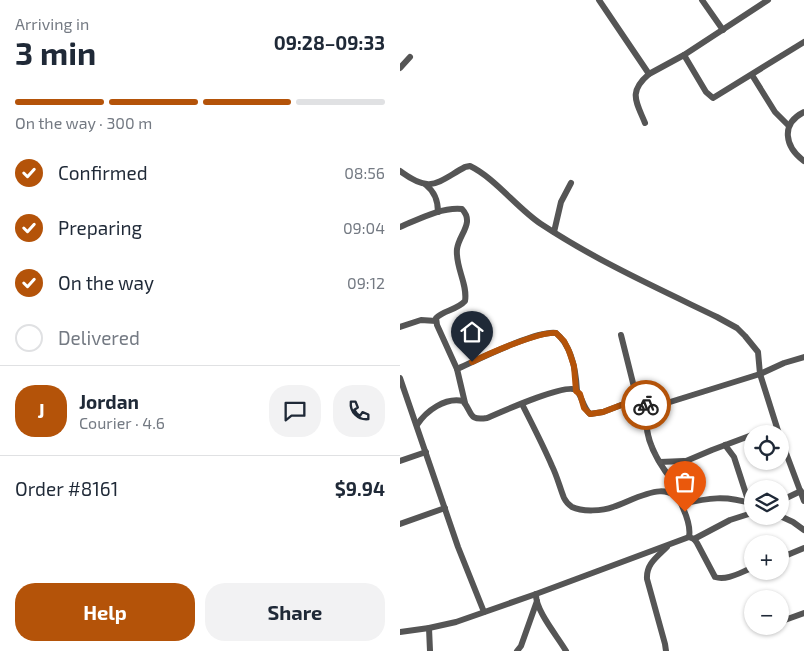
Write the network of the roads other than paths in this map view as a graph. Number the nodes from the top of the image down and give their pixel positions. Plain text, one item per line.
1 (600, 0) edge
2 (702, 0) edge
3 (768, 0) edge
4 (723, 30) junction
5 (804, 42) edge
6 (684, 55) junction
7 (410, 58) dead end
8 (400, 68) edge
9 (649, 74) junction
10 (752, 75) junction
11 (804, 112) edge
12 (645, 123) dead end
13 (789, 126) junction
14 (804, 161) edge
15 (400, 171) edge
16 (571, 183) dead end
17 (426, 185) junction
18 (438, 212) junction
19 (400, 228) edge
20 (554, 232) junction
21 (436, 321) junction
22 (400, 327) edge
23 (621, 334) dead end
24 (804, 357) edge
25 (456, 368) junction
26 (760, 374) junction
27 (400, 378) edge
28 (576, 391) junction
29 (637, 399) junction
30 (465, 403) junction
31 (522, 404) junction
32 (410, 407) junction
33 (650, 407) junction
34 (428, 412) junction
35 (417, 425) junction
36 (776, 425) edge
37 (744, 438) edge
38 (725, 445) junction
39 (426, 452) junction
40 (400, 461) edge
41 (684, 461) junction
42 (660, 462) junction
43 (789, 462) edge
44 (674, 484) junction
45 (744, 485) edge
46 (800, 491) junction
47 (789, 496) edge
48 (804, 501) edge
49 (680, 502) junction
50 (744, 502) edge
51 (445, 508) junction
52 (744, 516) edge
53 (789, 520) edge
54 (400, 524) edge
55 (804, 530) edge
56 (692, 538) junction
57 (670, 544) junction
58 (804, 548) edge
59 (789, 554) edge
60 (744, 571) edge
61 (536, 597) junction
62 (484, 612) junction
63 (804, 613) edge
64 (789, 618) edge
65 (429, 628) junction
66 (400, 632) edge
67 (430, 651) edge
68 (517, 651) edge
69 (566, 651) edge
70 (666, 651) edge

1 - 9 street
2 - 4 street
3 - 4 street
4 - 6 street
5 - 10 street
6 - 9 street
6 - 10 street
7 - 8 street
9 - 12 street
10 - 13 street
11 - 13 street
13 - 14 street
15 - 17 street
16 - 20 street
17 - 18 street
17 - 20 street
18 - 19 street
18 - 21 street
20 - 26 street
21 - 22 street
21 - 25 street
23 - 29 street
24 - 26 street
25 - 28 street
25 - 30 street
26 - 33 street
26 - 36 street
27 - 32 street
28 - 29 street
28 - 31 street
29 - 33 street
30 - 31 street
30 - 34 street
31 - 49 street
32 - 34 street
32 - 35 street
33 - 42 street
34 - 35 street
35 - 39 street
37 - 38 street
38 - 41 street
38 - 45 street
39 - 40 street
39 - 51 street
41 - 42 street
41 - 44 street
42 - 44 street
43 - 46 street
44 - 49 street
46 - 47 street
46 - 48 street
49 - 50 street
49 - 56 street
51 - 54 street
51 - 62 street
52 - 56 street
53 - 55 street
56 - 57 street
56 - 60 street
57 - 61 street
57 - 70 street
58 - 59 street
61 - 62 street
61 - 68 street
61 - 69 street
62 - 65 street
63 - 64 street
65 - 66 street
65 - 67 street

